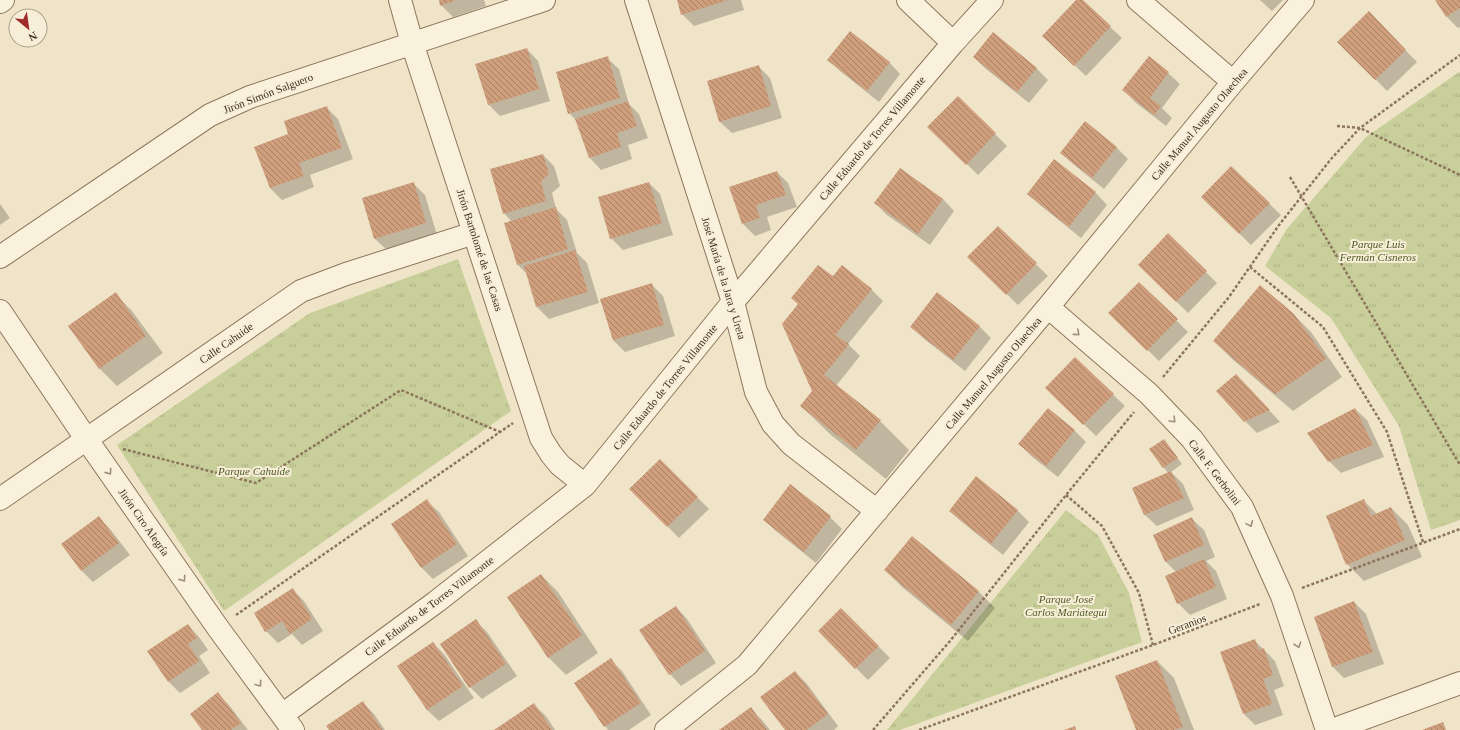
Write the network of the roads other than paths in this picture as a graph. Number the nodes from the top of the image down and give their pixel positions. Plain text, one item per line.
1 (3, 0) edge
2 (400, 0) edge
3 (544, 0) edge
4 (636, 0) edge
5 (908, 0) edge
6 (992, 0) edge
7 (1138, 0) edge
8 (1303, 0) edge
9 (0, 2) edge
10 (412, 43) junction
11 (953, 43) junction
12 (1233, 82) junction
13 (474, 233) junction
14 (0, 256) edge
15 (733, 302) junction
16 (1048, 307) junction
17 (0, 311) edge
18 (87, 440) junction
19 (585, 485) junction
20 (0, 499) edge
21 (877, 511) junction
22 (1460, 683) edge
23 (287, 722) edge
24 (667, 730) edge
25 (1327, 730) edge
26 (1332, 730) edge

1 - 9 street
2 - 10 street, Jirón Bartolomé de las Casas
3 - 10 street, Jirón Simón Salguero
4 - 15 street, José María de la Jara y Ureta
5 - 11 street
6 - 11 street, Calle Eduardo de Torres Villamonte
7 - 12 street
8 - 12 street, Calle Manuel Augusto Olaechea
10 - 13 street, Jirón Bartolomé de las Casas
10 - 14 street, Jirón Simón Salguero
11 - 15 street, Calle Eduardo de Torres Villamonte
12 - 16 street, Calle Manuel Augusto Olaechea
13 - 18 street, Calle Cahuide
13 - 19 street, Jirón Bartolomé de las Casas
15 - 19 street, Calle Eduardo de Torres Villamonte
15 - 21 street, José María de la Jara y Ureta
16 - 21 street, Calle Manuel Augusto Olaechea
16 -> 25 street, Calle F. Gerbolini
17 - 18 street, Jirón Ciro Alegría
18 - 20 street, Calle Cahuide
18 -> 23 street, Jirón Ciro Alegría
19 - 23 street, Calle Eduardo de Torres Villamonte
21 - 24 street, Calle Manuel Augusto Olaechea
22 - 26 street

